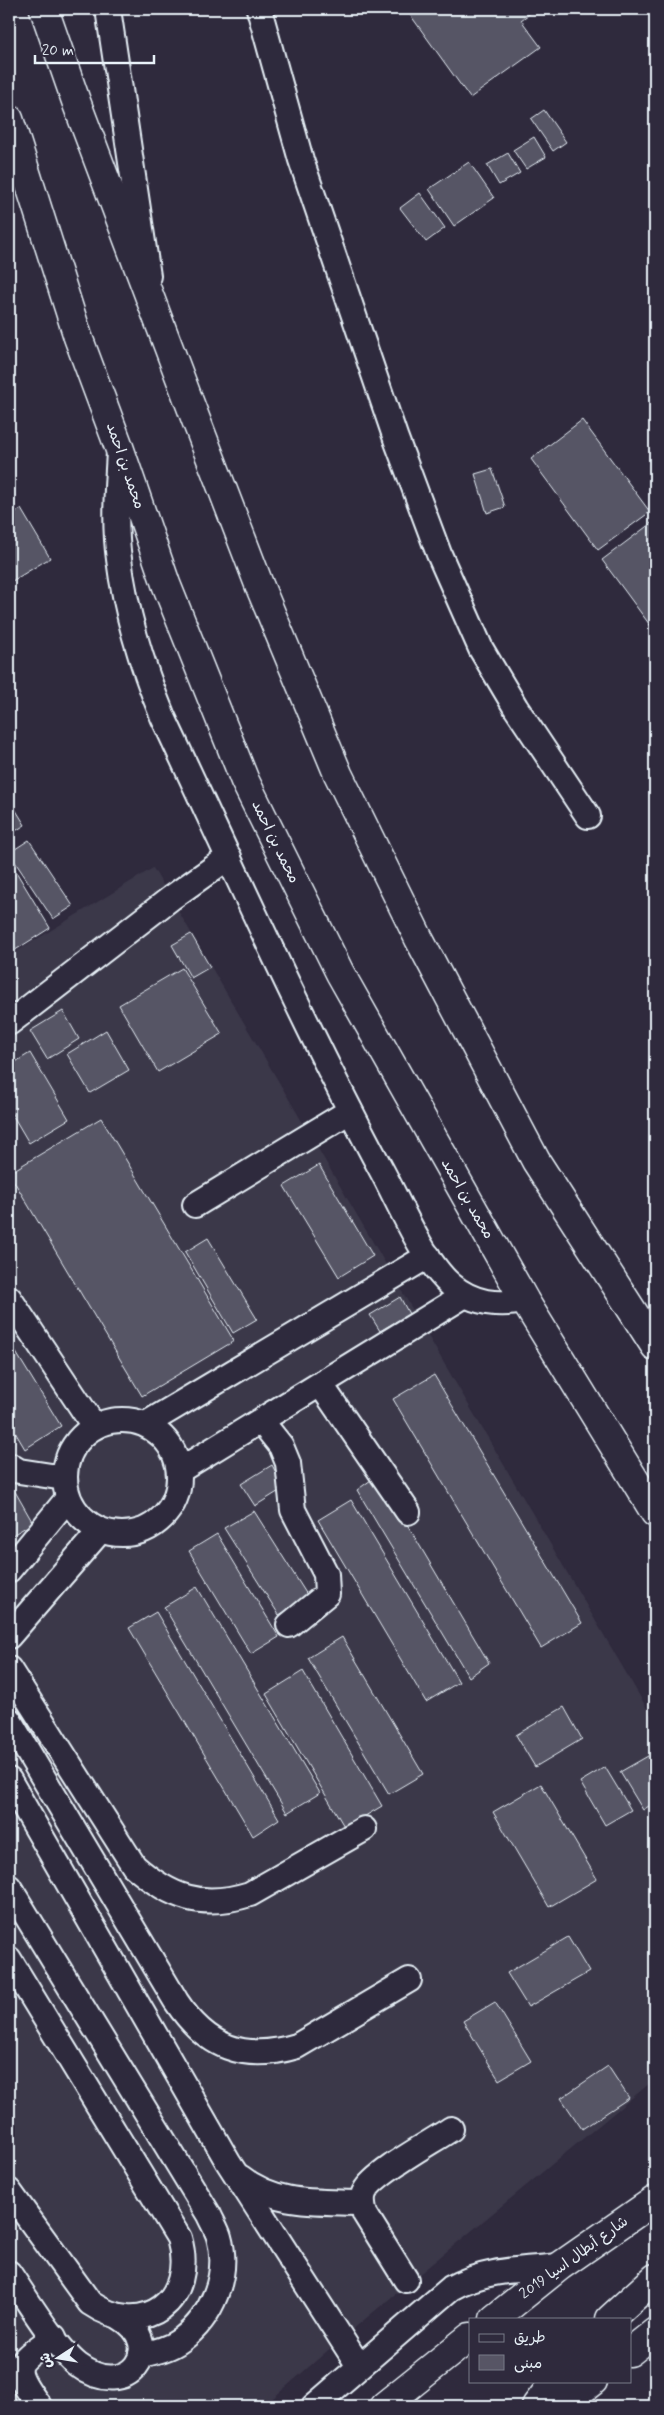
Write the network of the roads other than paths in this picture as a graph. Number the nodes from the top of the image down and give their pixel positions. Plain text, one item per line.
1 (44, 9) edge
2 (108, 9) edge
3 (259, 9) edge
4 (9, 119) edge
5 (152, 302) junction
6 (119, 448) junction
7 (588, 816) dead end
8 (229, 857) junction
9 (9, 1023) edge
10 (350, 1111) junction
11 (195, 1205) dead end
12 (428, 1256) junction
13 (464, 1295) junction
14 (9, 1298) edge
15 (525, 1301) junction
16 (655, 1346) edge
17 (320, 1385) junction
18 (262, 1422) junction
19 (146, 1424) junction
20 (94, 1426) junction
21 (9, 1465) edge
22 (180, 1470) junction
23 (66, 1488) junction
24 (408, 1512) dead end
25 (655, 1513) edge
26 (100, 1531) junction
27 (9, 1570) edge
28 (289, 1625) dead end
29 (9, 1636) edge
30 (9, 1670) edge
31 (9, 1720) edge
32 (9, 1780) edge
33 (364, 1829) dead end
34 (9, 1887) edge
35 (9, 1959) edge
36 (409, 1980) dead end
37 (451, 2129) dead end
38 (228, 2162) junction
39 (9, 2191) edge
40 (655, 2200) edge
41 (362, 2203) junction
42 (560, 2266) junction
43 (9, 2273) edge
44 (655, 2278) edge
45 (406, 2280) dead end
46 (121, 2318) junction
47 (495, 2318) edge
48 (611, 2318) edge
49 (655, 2332) edge
50 (54, 2337) junction
51 (469, 2338) edge
52 (632, 2350) edge
53 (141, 2355) junction
54 (359, 2366) junction
55 (554, 2382) edge
56 (592, 2382) edge
57 (39, 2406) edge
58 (314, 2406) edge
59 (384, 2406) edge
60 (536, 2406) edge
61 (561, 2406) edge

1 - 5 street
2 - 5 lane
3 - 7 lane
4 - 6 street, محمد بن احمد
5 - 16 street
6 - 8 lane
6 - 15 street, محمد بن احمد
8 - 9 lane
8 - 10 lane
10 - 11 lane
10 - 12 lane
12 - 13 lane
12 - 19 lane
13 - 15 lane
13 - 17 lane
14 - 20 lane
15 - 25 street, محمد بن احمد
17 - 18 lane
17 - 24 lane
18 - 22 lane
18 - 28 lane
19 - 20 lane
19 - 22 lane
20 - 23 lane
21 - 23 lane
22 - 26 lane
23 - 26 lane
23 - 27 lane
26 - 29 lane
30 - 33 lane
31 - 36 lane
32 - 38 lane
34 - 53 lane
35 - 46 lane
37 - 41 lane
38 - 41 lane
38 - 54 lane
39 - 46 lane
40 - 42 street, شارع أبطال اسيا 2019
41 - 45 lane
42 - 47 street, شارع أبطال اسيا 2019
42 - 54 lane
43 - 50 lane
44 - 48 street
46 - 53 lane
49 - 52 street
50 - 53 lane
50 - 57 lane
51 - 59 street
54 - 58 lane
55 - 60 street
56 - 61 street

